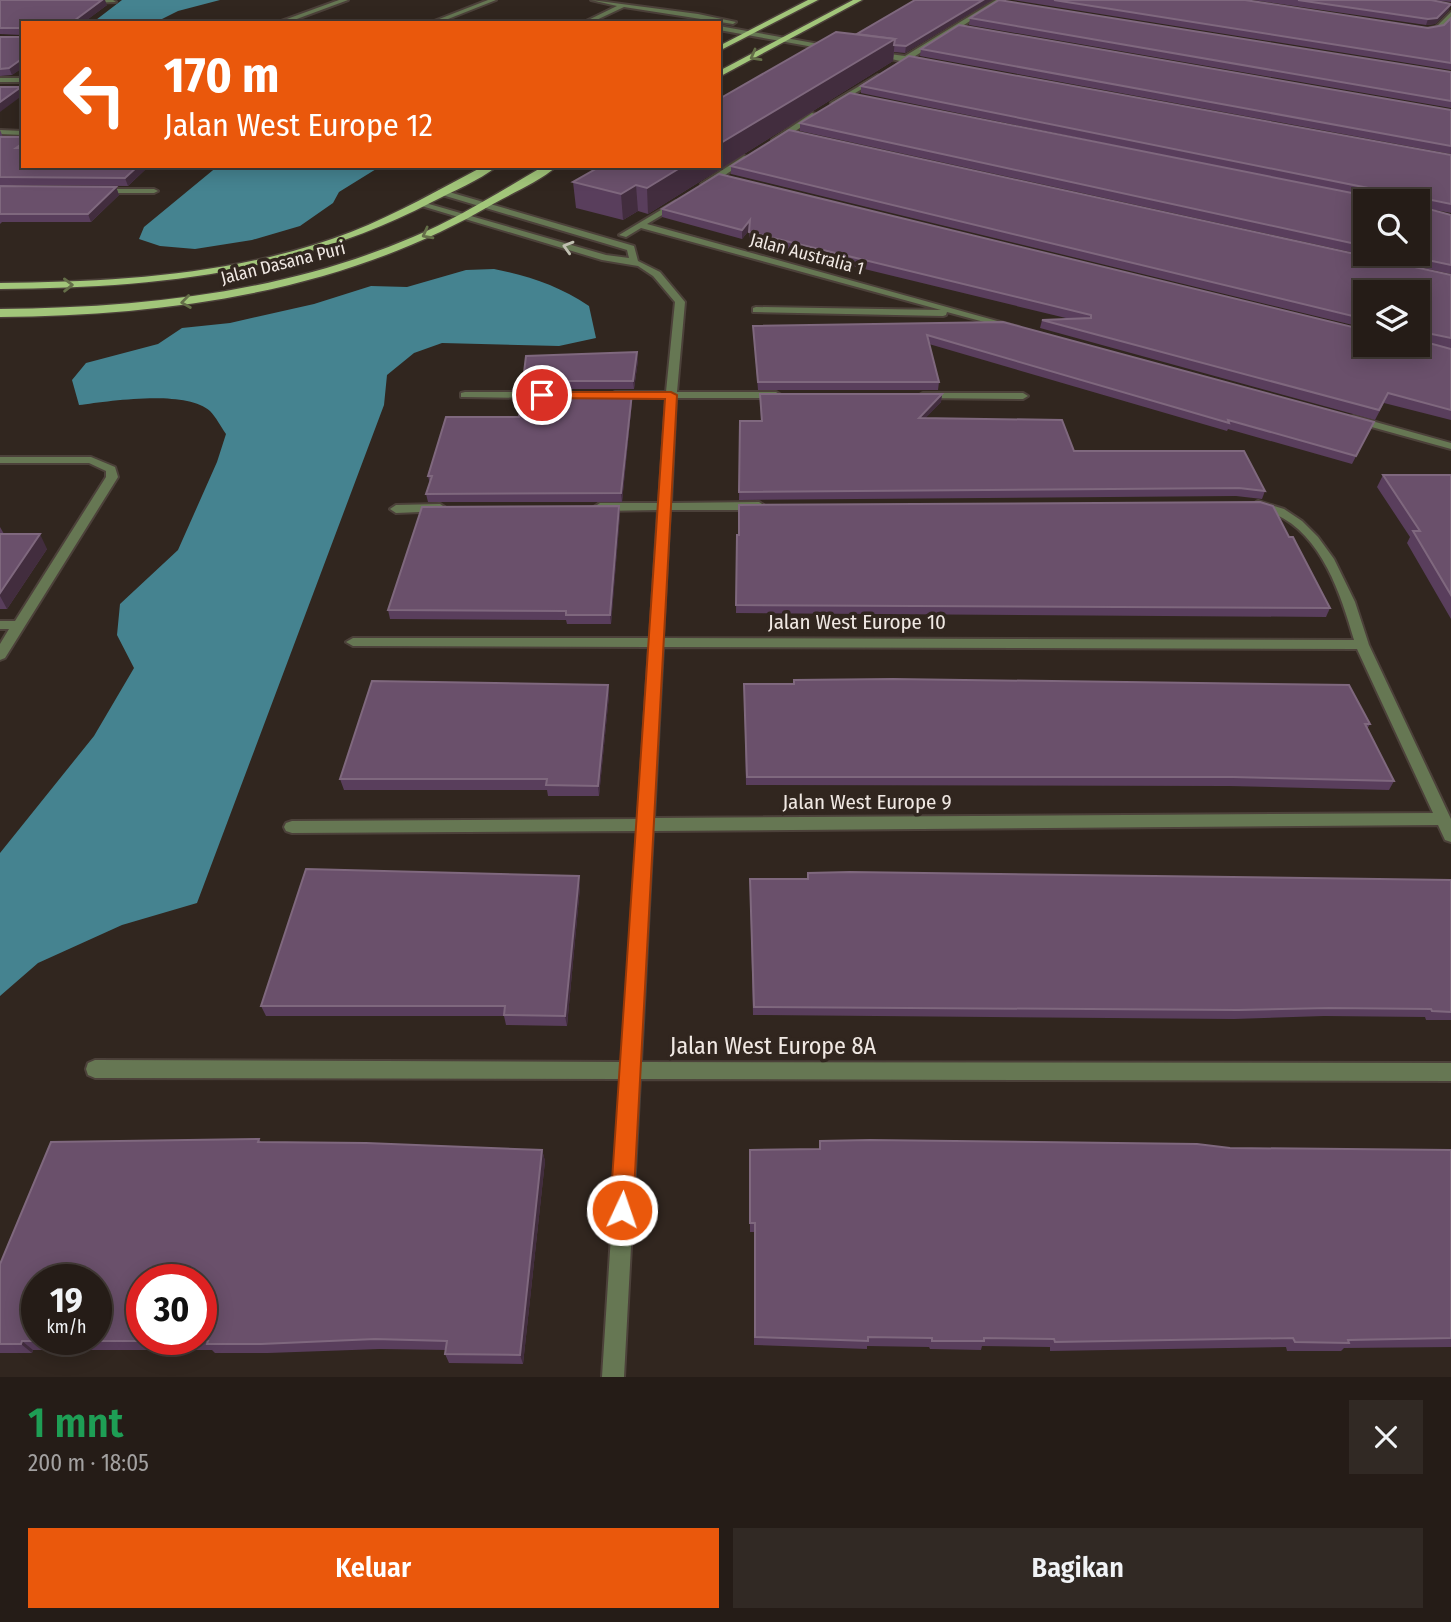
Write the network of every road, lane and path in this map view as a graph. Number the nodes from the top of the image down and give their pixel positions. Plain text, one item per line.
1 (345, 0) edge
2 (493, 0) edge
3 (594, 0) edge
4 (637, 0) edge
5 (814, 0) edge
6 (858, 0) edge
7 (999, 1) edge
8 (75, 2) edge
9 (113, 2) dead end
10 (1012, 4) edge
11 (623, 6) junction
12 (654, 12) junction
13 (1451, 14) edge
14 (285, 21) edge
15 (437, 21) edge
16 (589, 21) edge
17 (683, 21) edge
18 (721, 27) edge
19 (762, 27) junction
20 (957, 27) junction
21 (971, 30) edge
22 (1419, 30) edge
23 (750, 33) junction
24 (796, 33) junction
25 (784, 40) junction
26 (832, 40) edge
27 (721, 48) edge
28 (867, 50) edge
29 (845, 51) edge
30 (907, 58) junction
31 (934, 63) edge
32 (895, 65) edge
33 (884, 73) edge
34 (721, 74) edge
35 (0, 80) edge
36 (21, 80) edge
37 (848, 95) junction
38 (862, 98) edge
39 (0, 132) edge
40 (21, 132) edge
41 (787, 133) junction
42 (800, 136) edge
43 (764, 148) edge
44 (752, 155) edge
45 (488, 168) edge
46 (548, 168) edge
47 (717, 176) junction
48 (731, 180) edge
49 (695, 190) edge
50 (84, 191) edge
51 (154, 191) dead end
52 (442, 192) junction
53 (684, 197) edge
54 (419, 204) junction
55 (482, 204) junction
56 (460, 216) junction
57 (640, 225) junction
58 (623, 235) dead end
59 (634, 260) junction
60 (0, 286) edge
61 (756, 310) dead end
62 (0, 313) edge
63 (965, 313) junction
64 (1020, 328) edge
65 (465, 394) dead end
66 (548, 395) edge
67 (603, 395) edge
68 (671, 395) junction
69 (793, 395) edge
70 (915, 396) edge
71 (1023, 396) dead end
72 (1343, 416) edge
73 (1451, 446) edge
74 (0, 460) edge
75 (1247, 504) edge
76 (776, 506) edge
77 (584, 507) edge
78 (665, 507) junction
79 (450, 508) edge
80 (396, 509) dead end
81 (0, 625) edge
82 (19, 625) junction
83 (352, 642) dead end
84 (657, 643) junction
85 (1362, 645) junction
86 (0, 655) edge
87 (1443, 819) junction
88 (646, 825) junction
89 (292, 827) dead end
90 (1451, 836) edge
91 (95, 1069) dead end
92 (629, 1070) junction
93 (1451, 1072) edge
94 (612, 1377) edge

1 - 14 street
2 - 15 street
3 - 11 street
4 - 11 street
5 - 19 main road
6 - 24 main road
7 - 10 street
7 - 20 street
8 - 9 street
11 - 12 street
11 - 16 street
12 - 17 street
12 - 19 street
13 - 22 street
18 - 23 street
19 - 23 main road
19 - 24 street
20 - 21 street
20 - 30 street
23 - 25 street
23 - 27 main road
24 - 25 main road
24 - 26 street
25 - 29 street
25 -> 34 main road
28 - 30 street
30 - 31 street
30 - 32 street
33 - 37 street
35 - 36 street
37 - 38 street
37 - 41 street
39 - 40 street
41 - 42 street
41 - 43 street
44 - 47 street
45 - 52 main road, Jalan Dasana Puri
46 - 55 main road, Jalan Dasana Puri
47 - 48 street
47 - 49 street
50 - 51 street
52 - 54 main road, Jalan Dasana Puri
52 - 55 street
53 - 57 street
54 - 56 street
60 -> 54 main road, Jalan Dasana Puri
55 - 56 main road, Jalan Dasana Puri
55 - 59 street
59 -> 56 street
56 -> 62 main road, Jalan Dasana Puri
57 - 58 street
57 - 63 street, Jalan Australia 1
59 - 68 street
61 - 63 street, Jalan Australia 1
63 - 64 street, Jalan Australia 1
65 - 66 street
67 - 68 street
68 - 69 street
68 - 78 street
70 - 71 street
72 - 73 street
74 - 82 street
75 - 85 street
76 - 78 street
77 - 78 street
78 - 84 street
79 - 80 street
81 - 82 street
82 - 86 street
83 - 84 street, Jalan West Europe 10
84 - 85 street, Jalan West Europe 10
84 - 88 street
85 - 87 street
87 - 88 street, Jalan West Europe 9
87 - 90 street
88 - 89 street, Jalan West Europe 9
88 - 92 street
91 - 92 street, Jalan West Europe 8A
92 - 93 street, Jalan West Europe 8A
92 - 94 street

